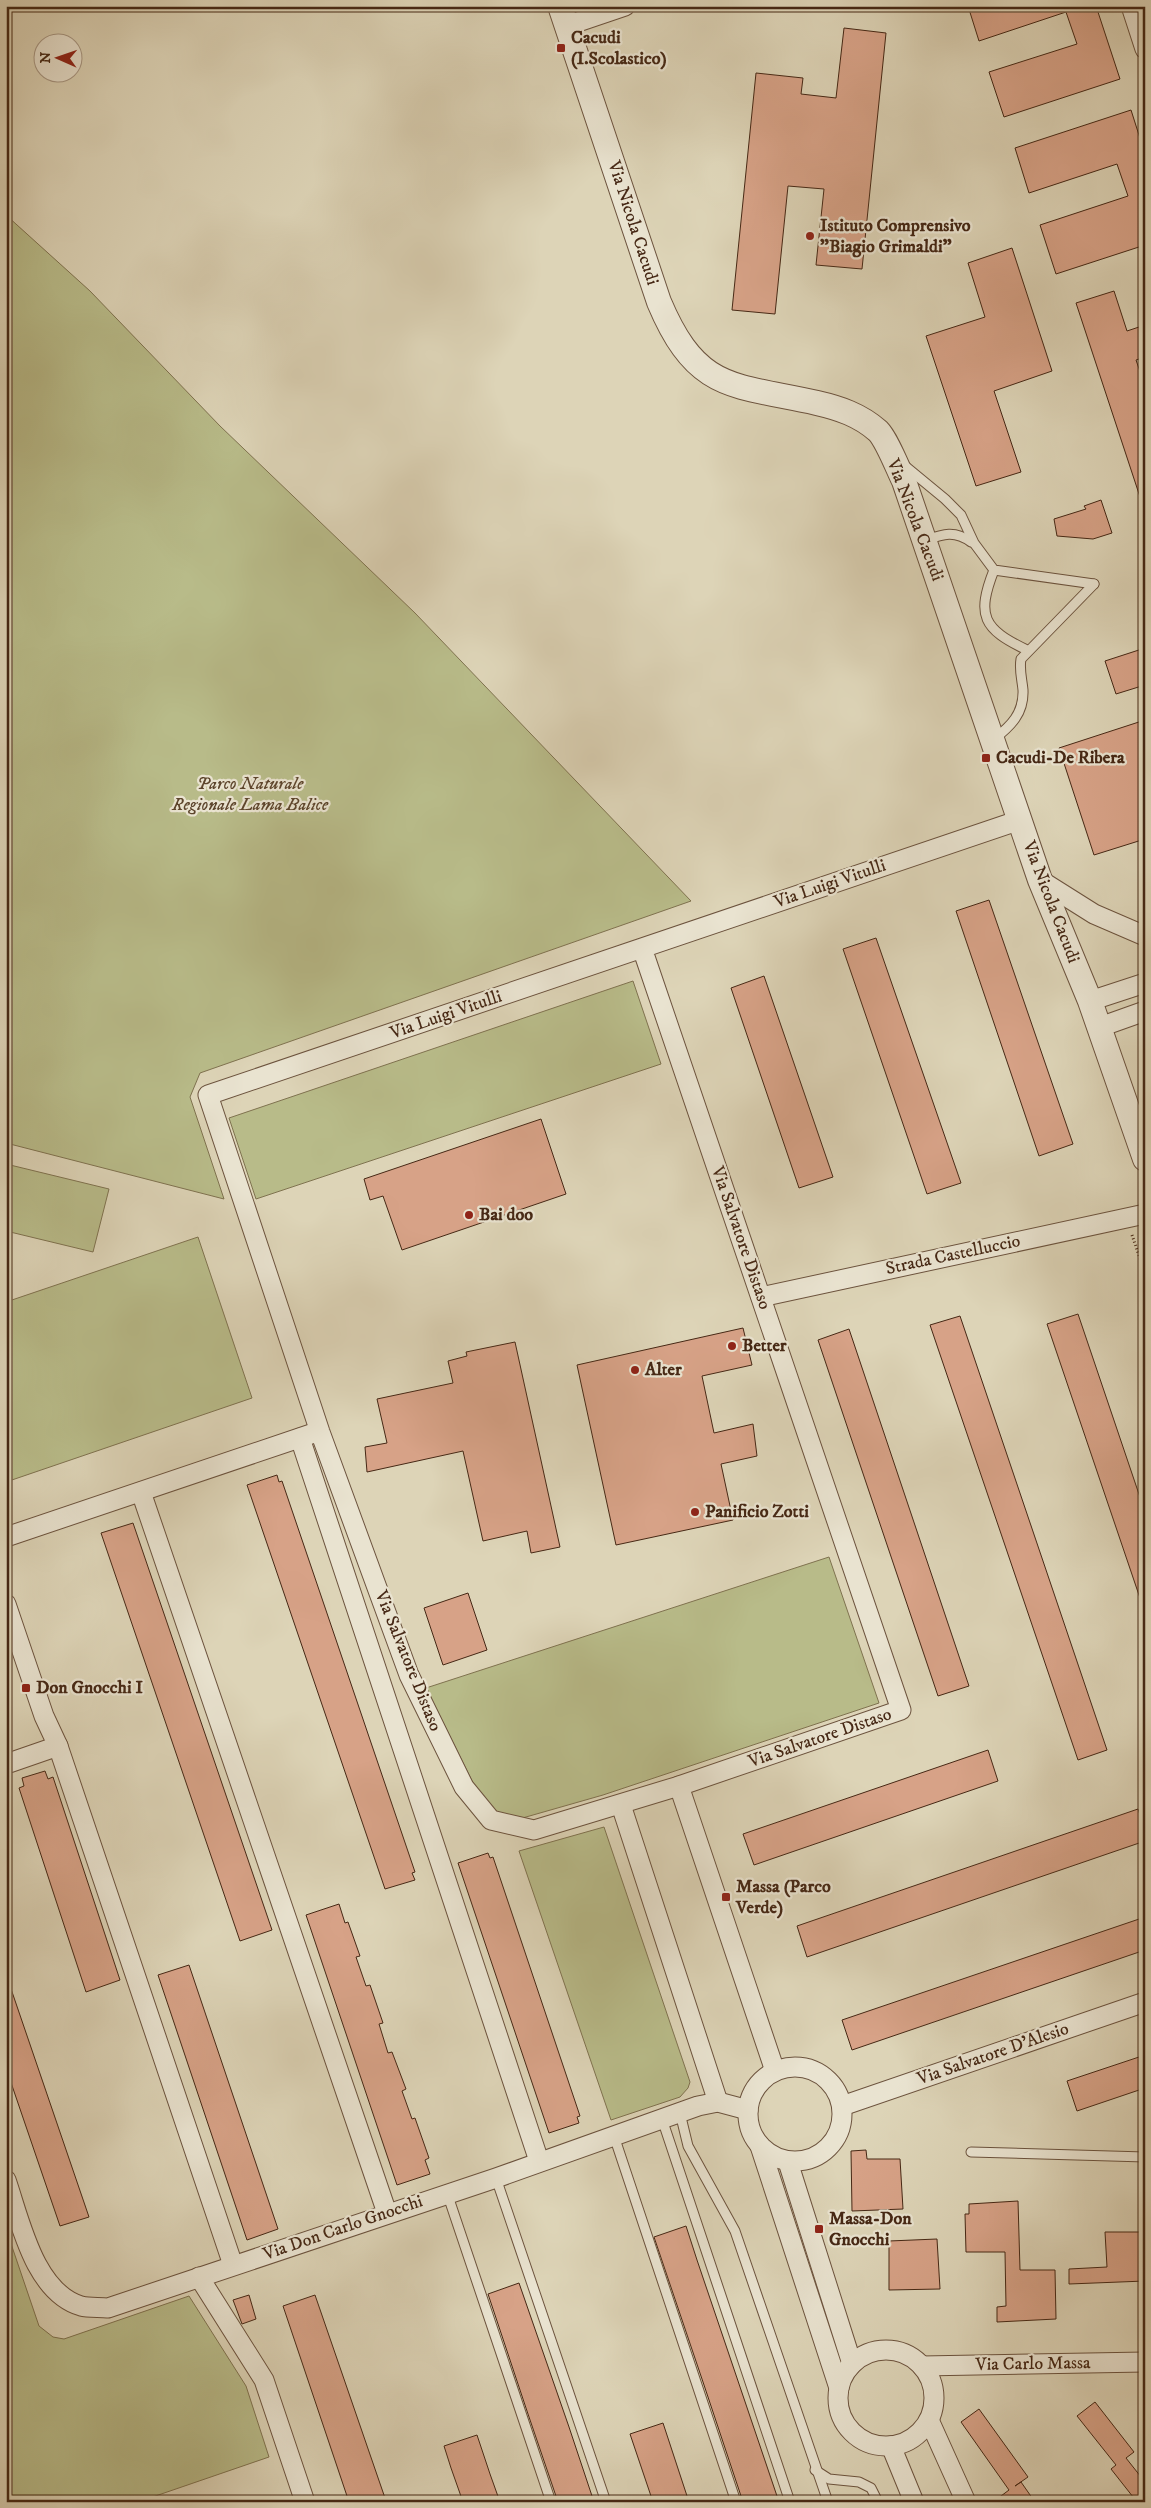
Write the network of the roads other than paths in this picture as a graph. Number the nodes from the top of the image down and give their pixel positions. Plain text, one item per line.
1 (624, 6) edge
2 (1131, 6) edge
3 (563, 16) edge
4 (1145, 49) edge
5 (891, 456) junction
6 (925, 540) junction
7 (974, 543) junction
8 (994, 570) junction
9 (1027, 650) junction
10 (992, 740) junction
11 (1020, 820) junction
12 (1040, 880) junction
13 (1145, 936) edge
14 (642, 948) junction
15 (1145, 983) edge
16 (1090, 1000) junction
17 (1145, 1011) edge
18 (1100, 1027) junction
19 (1145, 1159) edge
20 (1145, 1214) edge
21 (761, 1297) junction
22 (320, 1432) junction
23 (300, 1438) junction
24 (141, 1492) junction
25 (6, 1537) edge
26 (6, 1604) edge
27 (58, 1746) junction
28 (6, 1764) edge
29 (679, 1786) junction
30 (621, 1805) junction
31 (1145, 2002) edge
32 (776, 2071) junction
33 (718, 2102) junction
34 (842, 2106) junction
35 (748, 2110) junction
36 (680, 2113) junction
37 (662, 2119) junction
38 (614, 2136) junction
39 (760, 2146) junction
40 (971, 2152) dead end
41 (1145, 2158) edge
42 (539, 2161) junction
43 (788, 2162) junction
44 (496, 2178) junction
45 (6, 2180) edge
46 (447, 2193) junction
47 (386, 2213) junction
48 (233, 2265) junction
49 (199, 2277) junction
50 (1145, 2362) edge
51 (852, 2364) junction
52 (922, 2366) junction
53 (839, 2388) junction
54 (929, 2420) junction
55 (891, 2446) junction
56 (815, 2470) junction
57 (305, 2502) edge
58 (551, 2502) edge
59 (606, 2502) edge
60 (736, 2502) edge
61 (790, 2502) edge
62 (828, 2502) edge
63 (878, 2502) edge
64 (914, 2502) edge
65 (966, 2502) edge

1 - 3 street
2 - 4 street
3 - 5 street, Via Nicola Cacudi
5 - 6 street, Via Nicola Cacudi
5 - 7 lane
6 - 7 lane
6 - 10 street, Via Nicola Cacudi
7 - 8 lane
8 - 9 lane
8 - 9 lane
9 - 10 lane
10 - 11 street, Via Nicola Cacudi
11 - 12 street, Via Nicola Cacudi
11 - 14 street, Via Luigi Vitulli
12 - 13 street
12 - 16 street, Via Nicola Cacudi
14 - 21 street, Via Salvatore Distaso
14 - 22 street, Via Luigi Vitulli
15 - 16 street
16 - 18 street, Via Nicola Cacudi
17 - 18 street
18 - 19 street, Via Nicola Cacudi
20 - 21 street, Strada Castelluccio
21 - 29 street, Via Salvatore Distaso
22 - 23 street
22 - 30 street, Via Salvatore Distaso
23 - 24 street
23 - 42 street
24 - 25 street
24 - 47 street
26 - 27 street
27 - 28 street
27 - 48 street
29 - 30 street, Via Salvatore Distaso
29 - 32 street
30 - 33 street
31 - 34 street, Via Salvatore D'Alesio
32 - 34 street
32 - 35 street
33 - 35 street
33 - 36 street, Via Don Carlo Gnocchi
34 - 43 street
35 - 39 street
36 - 37 street, Via Don Carlo Gnocchi
36 - 56 lane
37 - 38 street, Via Don Carlo Gnocchi
37 - 61 lane
38 - 42 street, Via Don Carlo Gnocchi
38 - 60 lane
39 - 43 street
39 - 53 street
40 - 41 lane
42 - 44 street, Via Don Carlo Gnocchi
43 - 51 street
44 - 46 street, Via Don Carlo Gnocchi
44 - 59 lane
45 - 49 street, Via Don Carlo Gnocchi
46 - 47 street, Via Don Carlo Gnocchi
46 - 58 lane
47 - 48 street, Via Don Carlo Gnocchi
48 - 49 street, Via Don Carlo Gnocchi
49 - 57 street
50 - 52 street, Via Carlo Massa
51 - 52 street
51 - 53 street
52 - 54 street
53 - 55 street
54 - 55 street
54 - 65 street
55 - 64 street
56 - 62 lane
56 - 63 lane

